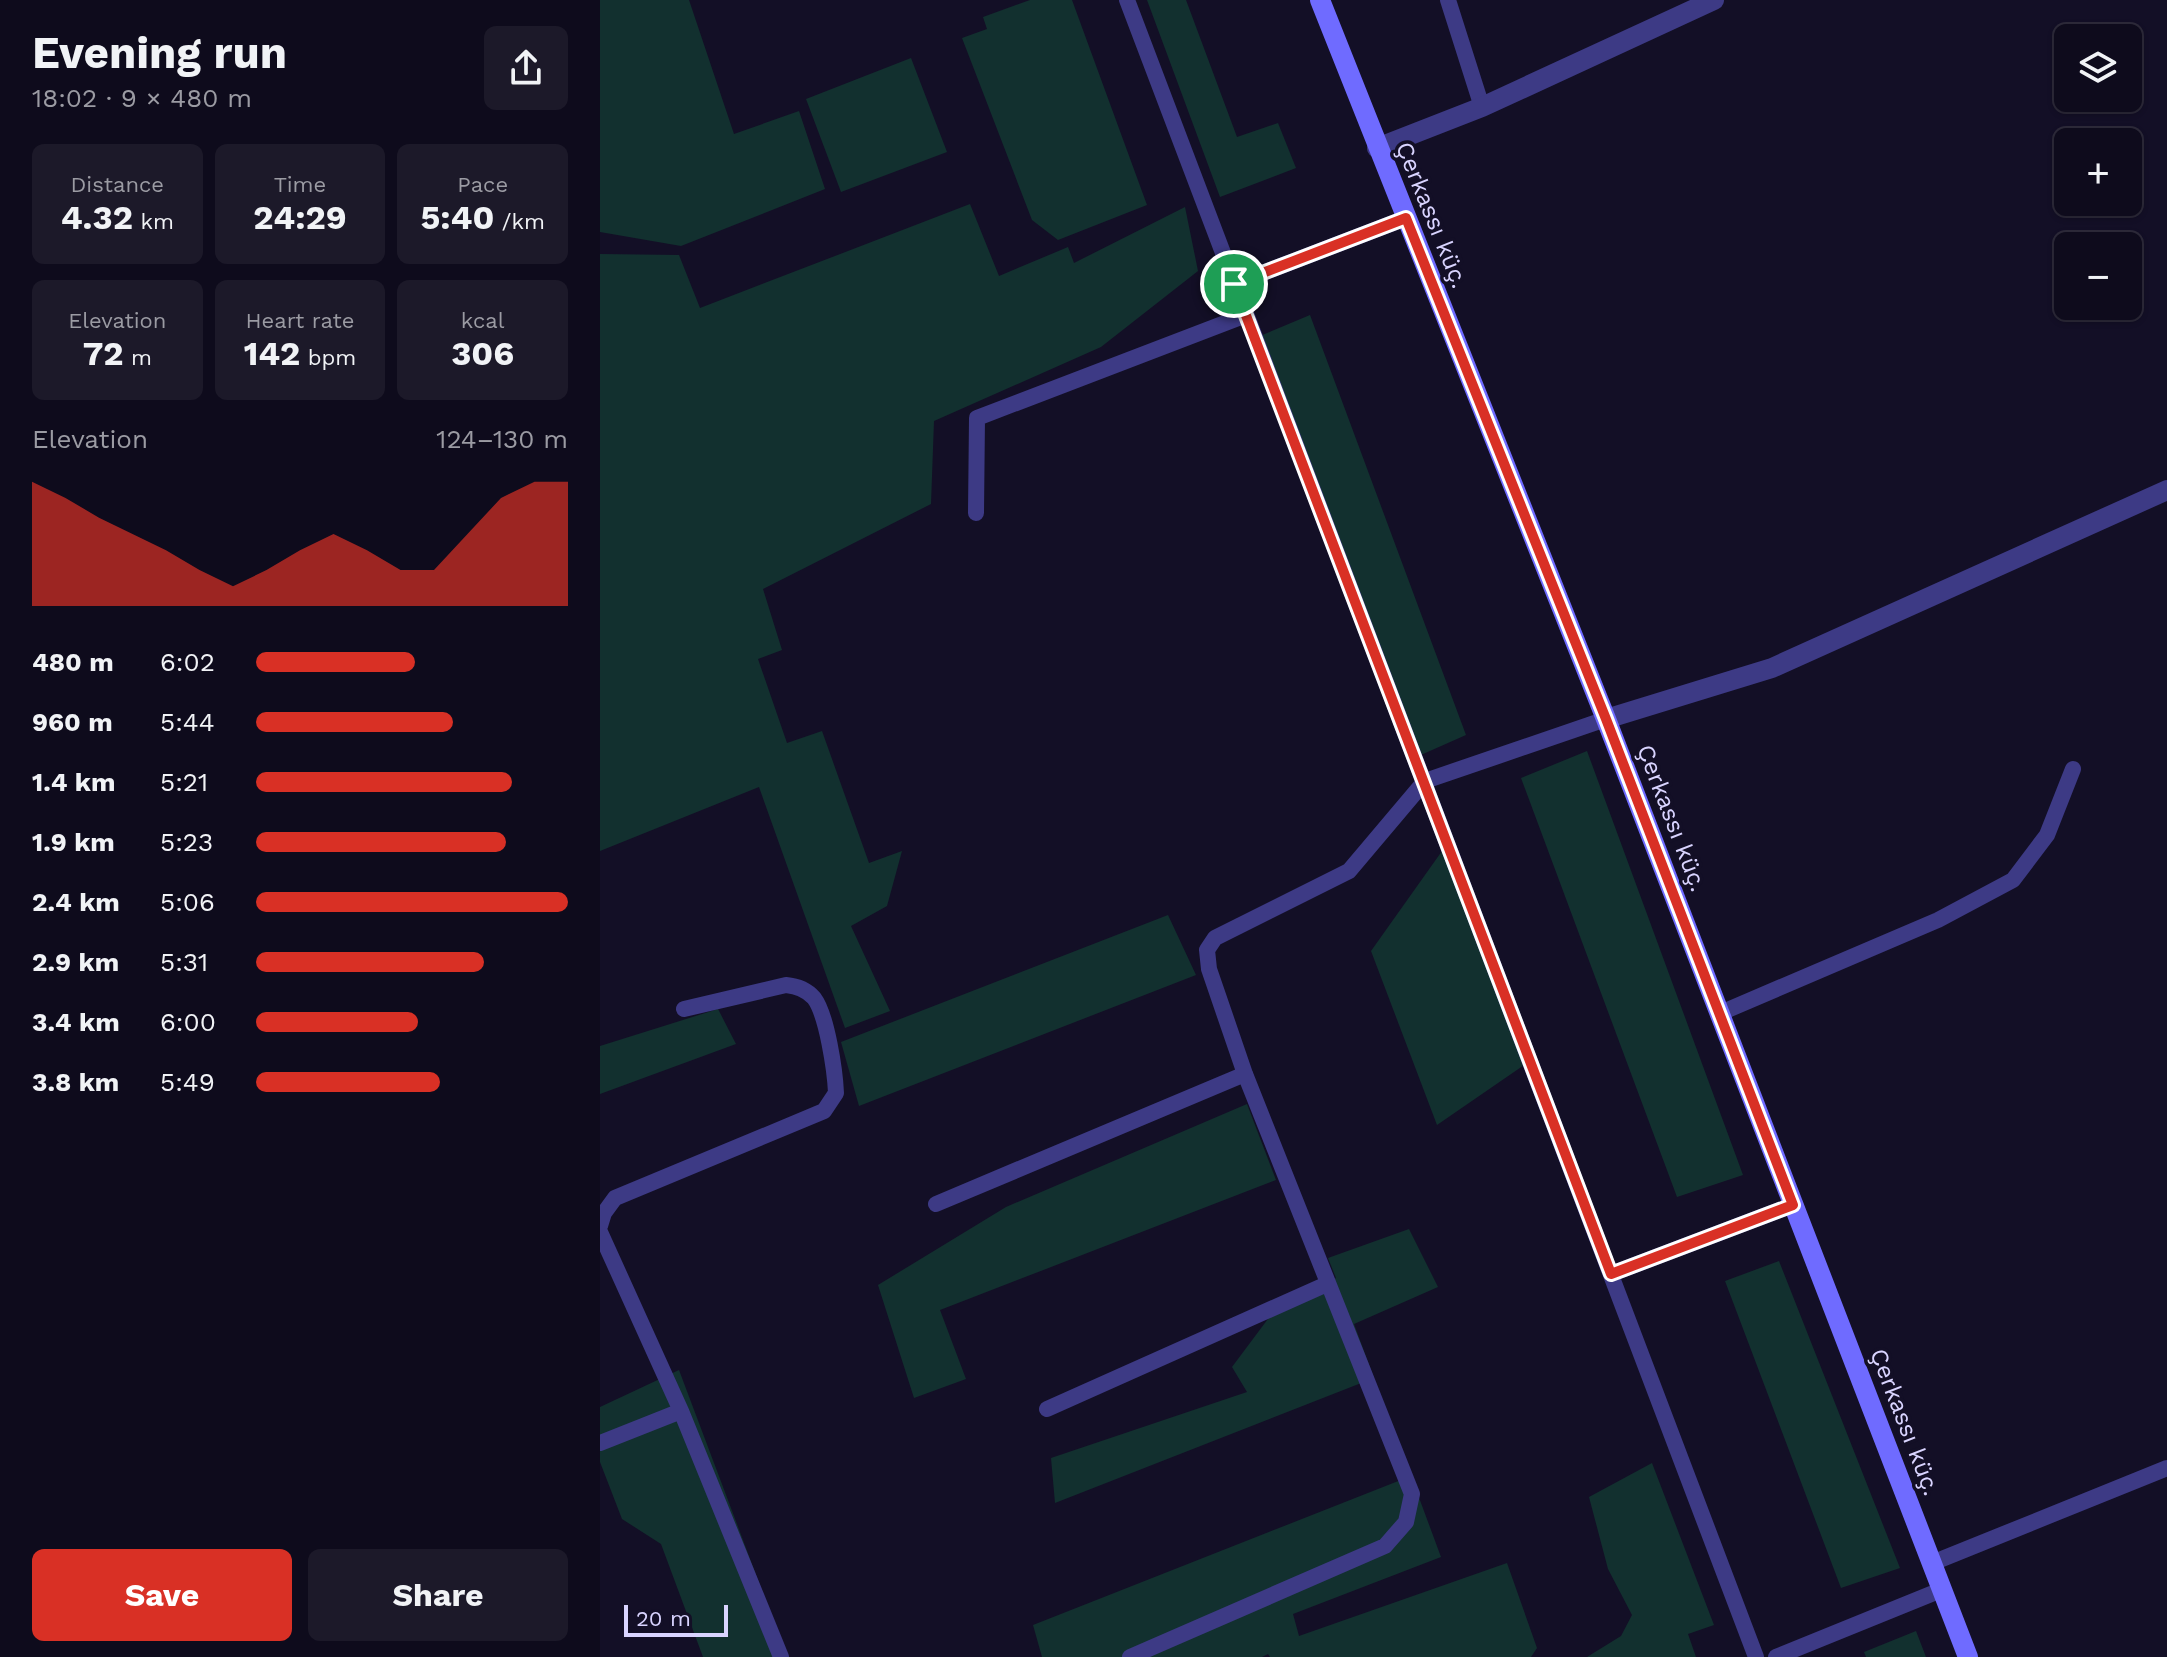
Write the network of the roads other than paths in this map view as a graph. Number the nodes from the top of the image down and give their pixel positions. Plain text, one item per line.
1 (1127, 0) edge
2 (1320, 0) edge
3 (1448, 0) edge
4 (1714, 0) edge
5 (1482, 107) junction
6 (1377, 148) junction
7 (1406, 218) junction
8 (1234, 284) junction
9 (1246, 315) junction
10 (2167, 490) edge
11 (976, 513) dead end
12 (1606, 719) junction
13 (2073, 769) dead end
14 (1425, 781) junction
15 (684, 1009) dead end
16 (1718, 1014) junction
17 (1245, 1074) junction
18 (936, 1204) dead end
19 (1793, 1205) junction
20 (600, 1226) edge
21 (600, 1232) edge
22 (1611, 1274) junction
23 (1327, 1284) junction
24 (1047, 1409) dead end
25 (681, 1411) junction
26 (600, 1443) edge
27 (2167, 1468) edge
28 (1932, 1563) junction
29 (1941, 1590) junction
30 (781, 1657) edge
31 (1130, 1657) edge
32 (1756, 1657) edge
33 (1776, 1657) edge
34 (1968, 1657) edge

1 - 8 lane
2 - 6 street, Çerkassı küç.
3 - 5 lane
4 - 5 street
5 - 6 street
6 - 7 street, Çerkassı küç.
7 - 8 lane
7 - 12 street, Çerkassı küç.
8 - 9 lane
9 - 11 lane
9 - 14 lane
10 - 12 street
12 - 14 lane
12 - 16 street, Çerkassı küç.
13 - 16 lane
14 - 17 lane
14 - 22 lane
15 - 20 lane
16 - 19 street, Çerkassı küç.
17 - 18 lane
17 - 23 lane
19 - 22 lane
19 - 28 street, Çerkassı küç.
21 - 25 lane
22 - 32 lane
23 - 24 lane
23 - 31 lane
25 - 26 lane
25 - 30 lane
27 - 28 lane
28 - 29 street, Çerkassı küç.
29 - 33 lane
29 - 34 street, Çerkassı küç.

